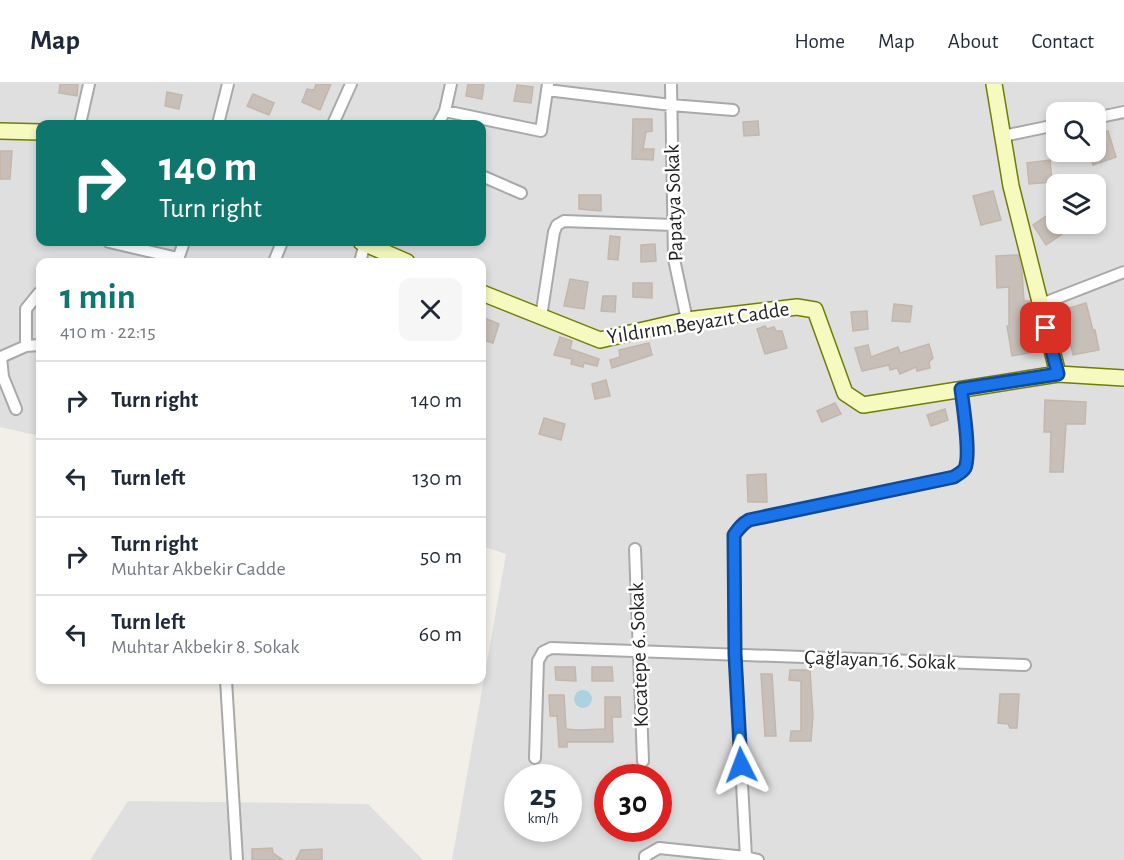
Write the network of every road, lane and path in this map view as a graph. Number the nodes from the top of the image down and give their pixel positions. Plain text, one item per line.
1 (89, 84) edge
2 (228, 84) edge
3 (351, 84) edge
4 (451, 84) edge
5 (671, 84) edge
6 (994, 84) edge
7 (547, 87) edge
8 (671, 105) junction
9 (734, 110) dead end
10 (445, 111) junction
11 (1124, 112) edge
12 (1106, 115) edge
13 (81, 120) edge
14 (219, 120) edge
15 (338, 120) edge
16 (440, 120) edge
17 (1046, 127) edge
18 (0, 131) edge
19 (36, 132) edge
20 (1003, 136) junction
21 (486, 178) edge
22 (521, 193) dead end
23 (673, 225) junction
24 (124, 246) edge
25 (372, 246) edge
26 (169, 258) edge
27 (398, 258) edge
28 (1124, 272) edge
29 (486, 295) edge
30 (36, 297) edge
31 (1040, 305) junction
32 (542, 317) junction
33 (687, 320) junction
34 (36, 345) edge
35 (26, 346) junction
36 (1058, 374) junction
37 (1124, 378) edge
38 (961, 389) junction
39 (16, 409) dead end
40 (635, 549) dead end
41 (639, 652) junction
42 (735, 654) junction
43 (1025, 665) dead end
44 (226, 684) edge
45 (535, 758) dead end
46 (643, 761) dead end
47 (746, 857) junction
48 (237, 860) edge
49 (645, 860) edge
50 (758, 860) edge

1 - 13 street
2 - 14 street
3 - 15 street
4 - 10 street
5 - 8 street, Papatya Sokak
6 - 20 street
7 - 8 street
7 - 10 street
8 - 9 street
8 - 23 street, Papatya Sokak
10 - 16 street
11 - 12 street
17 - 20 street
18 - 19 street
20 - 31 street
21 - 22 street
23 - 32 street
23 - 33 street, Papatya Sokak
24 - 26 street
25 - 27 street
28 - 31 street
29 - 32 street, Yıldırım Beyazıt Cadde
30 - 35 street
31 - 36 street
32 - 33 street, Yıldırım Beyazıt Cadde
33 - 38 street, Yıldırım Beyazıt Cadde
34 - 35 street
35 - 39 street
36 - 37 street
36 - 38 street
38 - 42 street
40 - 41 street, Kocatepe 6. Sokak
41 - 42 street, Çağlayan 16. Sokak
41 - 45 street, Çağlayan 16. Sokak
41 - 46 street, Kocatepe 6. Sokak
42 - 43 street, Çağlayan 16. Sokak
42 - 47 street
44 - 48 street
47 - 49 street
47 - 50 street

